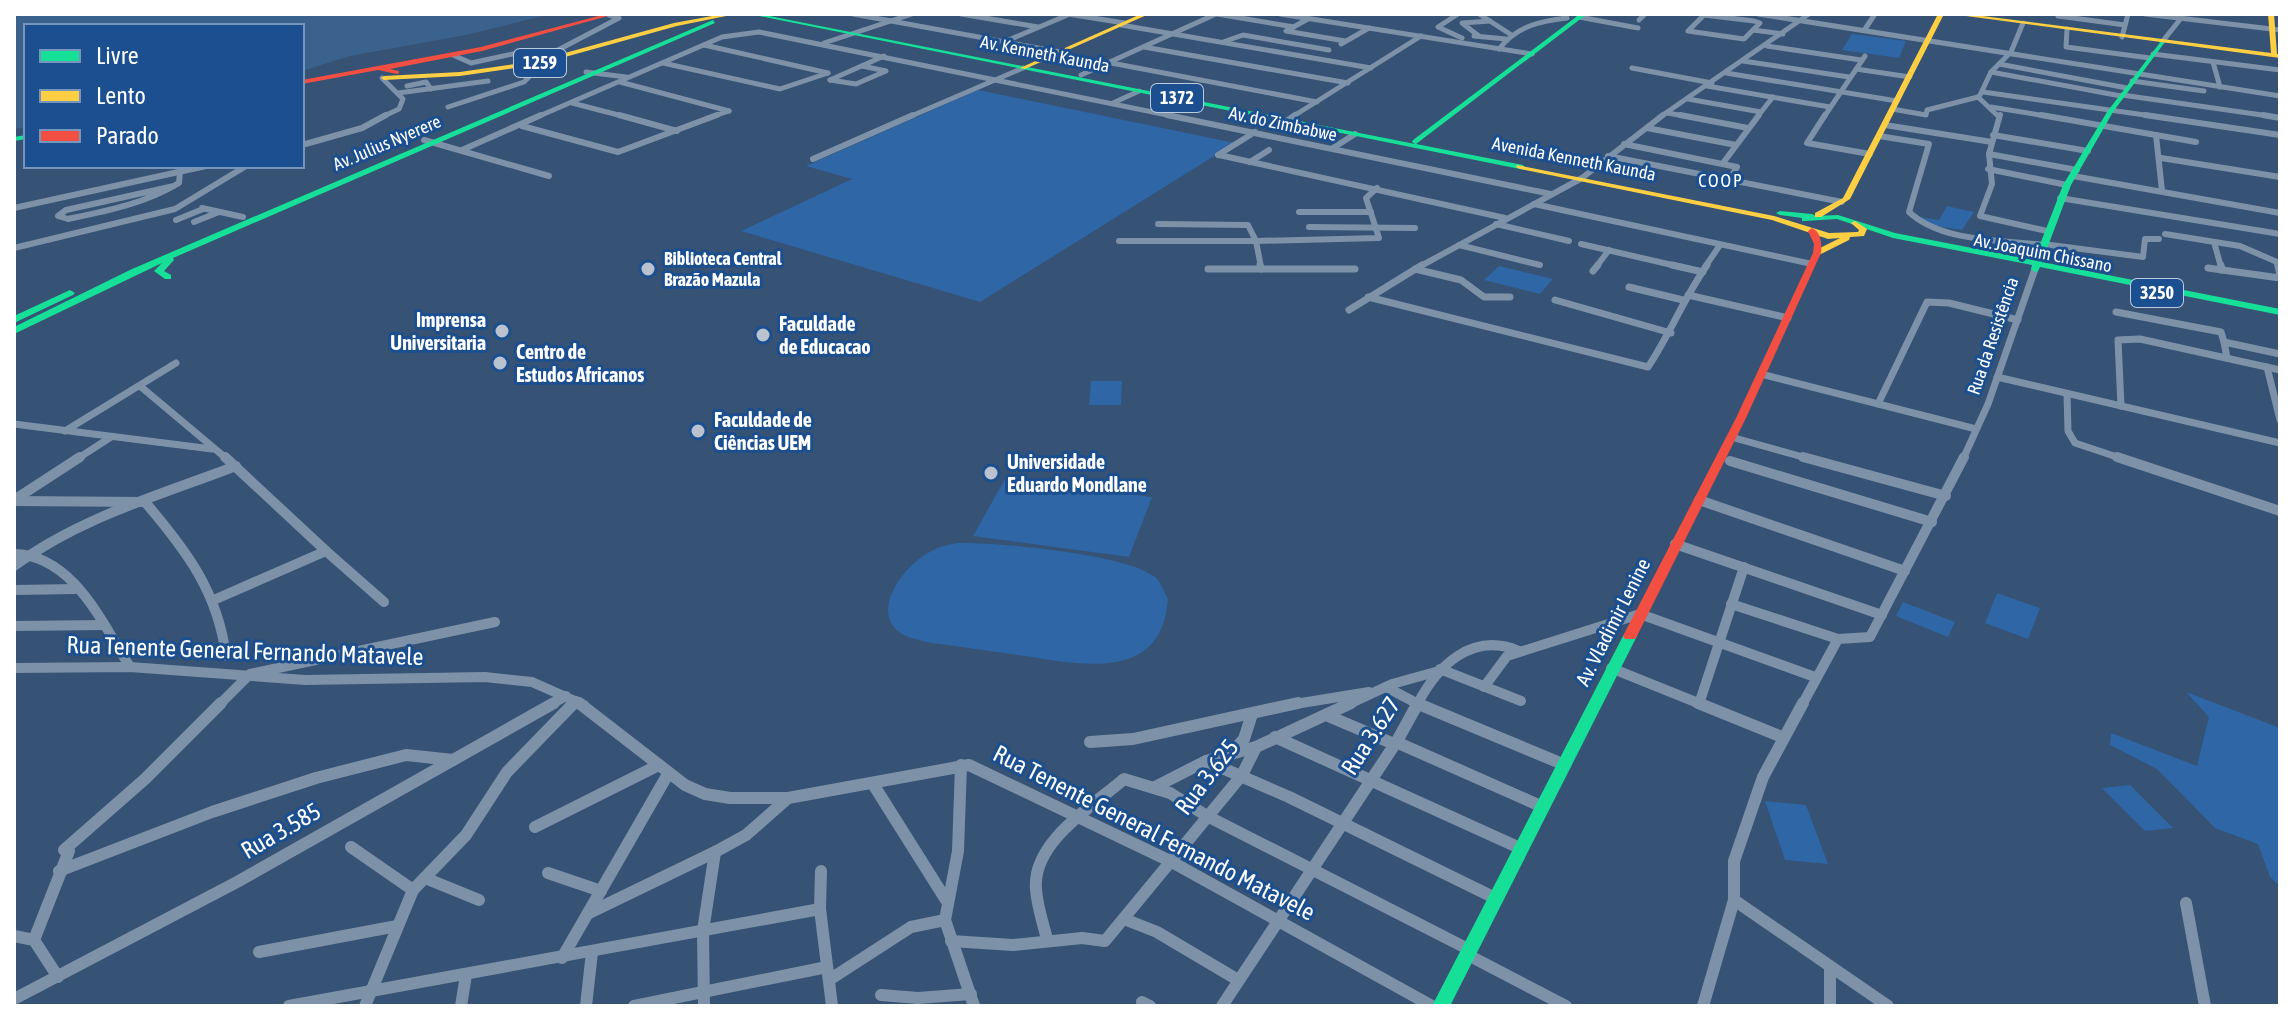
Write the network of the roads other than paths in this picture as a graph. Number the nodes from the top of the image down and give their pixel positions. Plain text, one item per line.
1 (601, 14) edge
2 (611, 14) edge
3 (732, 14) edge
4 (741, 14) edge
5 (752, 14) edge
6 (771, 14) edge
7 (853, 14) edge
8 (912, 14) edge
9 (961, 14) edge
10 (1069, 14) edge
11 (1146, 14) edge
12 (1217, 14) edge
13 (1280, 14) edge
14 (1318, 14) edge
15 (1458, 14) edge
16 (1466, 14) edge
17 (1479, 14) edge
18 (1539, 14) edge
19 (1645, 14) edge
20 (1758, 14) edge
21 (1809, 14) edge
22 (1875, 14) edge
23 (1923, 14) edge
24 (1954, 14) edge
25 (2128, 14) edge
26 (2145, 14) edge
27 (2271, 14) edge
28 (1940, 15) edge
29 (1734, 16) edge
30 (2058, 16) dead end
31 (2182, 16) edge
32 (1576, 17) edge
33 (696, 18) edge
34 (1309, 19) junction
35 (1639, 20) dead end
36 (1802, 20) junction
37 (2016, 20) edge
38 (891, 21) junction
39 (1490, 21) junction
40 (713, 22) junction
41 (1542, 22) junction
42 (1123, 24) junction
43 (573, 26) junction
44 (1038, 27) junction
45 (1294, 27) junction
46 (1369, 28) junction
47 (1638, 28) dead end
48 (1865, 29) junction
49 (2067, 29) junction
50 (1753, 30) junction
51 (2276, 30) edge
52 (2123, 31) junction
53 (856, 33) junction
54 (1174, 34) junction
55 (1783, 34) junction
56 (1421, 36) junction
57 (1479, 36) junction
58 (1508, 36) junction
59 (1715, 36) junction
60 (1462, 38) junction
61 (1928, 38) junction
62 (1345, 41) junction
63 (1004, 42) junction
64 (1222, 42) junction
65 (1456, 42) junction
66 (2162, 42) junction
67 (823, 43) junction
68 (704, 45) junction
69 (1767, 46) junction
70 (1144, 47) junction
71 (1499, 49) junction
72 (1329, 50) junction
73 (1060, 52) junction
74 (2011, 52) junction
75 (517, 53) dead end
76 (1812, 53) junction
77 (1532, 54) junction
78 (453, 55) junction
79 (885, 56) junction
80 (2151, 56) junction
81 (1313, 58) junction
82 (433, 59) junction
83 (2279, 60) edge
84 (541, 61) junction
85 (1743, 61) junction
86 (1655, 62) dead end
87 (2213, 62) junction
88 (663, 63) junction
89 (1111, 63) junction
90 (1999, 64) junction
91 (1667, 65) dead end
92 (862, 66) junction
93 (1031, 67) junction
94 (1681, 67) dead end
95 (1371, 68) junction
96 (1632, 68) dead end
97 (1693, 69) dead end
98 (1797, 69) junction
99 (1856, 69) junction
100 (1643, 70) junction
101 (397, 71) junction
102 (1705, 72) dead end
103 (1991, 72) junction
104 (591, 73) junction
105 (1656, 73) junction
106 (1726, 73) junction
107 (375, 75) junction
108 (1081, 75) junction
109 (1668, 75) junction
110 (630, 77) junction
111 (1681, 77) junction
112 (1849, 77) junction
113 (1910, 77) junction
114 (995, 79) junction
115 (1693, 80) junction
116 (488, 81) dead end
117 (620, 82) junction
118 (304, 83) edge
119 (1348, 83) junction
120 (1710, 85) junction
121 (407, 86) dead end
122 (2128, 87) junction
123 (2220, 87) junction
124 (435, 88) junction
125 (1139, 91) junction
126 (2248, 91) junction
127 (1840, 92) junction
128 (398, 93) junction
129 (1980, 94) junction
130 (439, 96) dead end
131 (2280, 96) edge
132 (1773, 97) junction
133 (1688, 99) junction
134 (1959, 100) junction
135 (1317, 102) junction
136 (572, 103) junction
137 (1113, 103) junction
138 (1894, 105) junction
139 (1989, 106) junction
140 (448, 107) dead end
141 (1830, 107) junction
142 (2233, 111) junction
143 (1761, 112) junction
144 (2110, 112) junction
145 (1667, 113) junction
146 (2280, 118) edge
147 (1291, 119) junction
148 (2236, 119) dead end
149 (522, 126) junction
150 (2102, 126) junction
151 (1335, 128) junction
152 (1647, 128) junction
153 (1748, 128) junction
154 (1882, 130) junction
155 (678, 131) junction
156 (1255, 132) junction
157 (1355, 134) junction
158 (2156, 135) junction
159 (2280, 135) edge
160 (1992, 139) junction
161 (429, 141) junction
162 (1416, 142) junction
163 (2196, 142) dead end
164 (304, 143) edge
165 (304, 143) edge
166 (1624, 144) junction
167 (1736, 145) junction
168 (1333, 148) junction
169 (462, 150) junction
170 (1269, 150) dead end
171 (2088, 151) junction
172 (1870, 154) junction
173 (1989, 154) junction
174 (1683, 155) junction
175 (1608, 156) junction
176 (813, 159) dead end
177 (2161, 161) junction
178 (1250, 162) junction
179 (1723, 163) junction
180 (197, 168) edge
181 (243, 168) edge
182 (1671, 168) junction
183 (1988, 169) junction
184 (180, 172) junction
185 (549, 176) dead end
186 (1583, 176) junction
187 (2072, 177) junction
188 (2280, 177) edge
189 (1729, 180) junction
190 (2280, 183) edge
191 (174, 186) junction
192 (1377, 188) junction
193 (2162, 191) junction
194 (1551, 194) junction
195 (2060, 198) junction
196 (1845, 201) junction
197 (1534, 204) junction
198 (14, 208) edge
199 (219, 212) junction
200 (1299, 212) dead end
201 (1371, 212) junction
202 (2280, 213) edge
203 (243, 217) junction
204 (1505, 218) junction
205 (176, 220) dead end
206 (194, 222) dead end
207 (1852, 222) junction
208 (1812, 223) junction
209 (1158, 224) dead end
210 (1496, 224) junction
211 (1309, 227) dead end
212 (1376, 227) junction
213 (1415, 228) dead end
214 (2280, 234) edge
215 (1846, 238) junction
216 (2044, 240) junction
217 (1119, 241) dead end
218 (1256, 241) junction
219 (1569, 241) dead end
220 (2214, 242) junction
221 (1581, 244) dead end
222 (1459, 245) junction
223 (1720, 245) junction
224 (189, 247) junction
225 (14, 248) edge
226 (1609, 250) junction
227 (1814, 259) junction
228 (2279, 262) edge
229 (1540, 265) dead end
230 (2036, 267) junction
231 (2208, 268) dead end
232 (1208, 269) dead end
233 (1261, 269) junction
234 (1355, 269) dead end
235 (1415, 269) junction
236 (2222, 270) junction
237 (1593, 271) dead end
238 (1703, 272) junction
239 (168, 277) dead end
240 (2280, 277) edge
241 (1629, 287) dead end
242 (1368, 297) junction
243 (1510, 297) dead end
244 (1686, 297) junction
245 (1555, 300) dead end
246 (1349, 310) dead end
247 (2116, 312) dead end
248 (2280, 315) edge
249 (1788, 318) junction
250 (14, 320) edge
251 (2018, 320) junction
252 (14, 331) edge
253 (1671, 333) junction
254 (2224, 342) junction
255 (2280, 354) edge
256 (2227, 358) junction
257 (176, 363) dead end
258 (2267, 367) junction
259 (2280, 370) edge
260 (1761, 374) junction
261 (1997, 377) junction
262 (140, 386) junction
263 (2067, 394) junction
264 (1878, 404) junction
265 (2121, 406) junction
266 (2280, 420) edge
267 (14, 424) edge
268 (1976, 429) junction
269 (65, 431) junction
270 (111, 437) junction
271 (1731, 437) junction
272 (2280, 443) edge
273 (212, 449) junction
274 (1730, 461) dead end
275 (236, 466) junction
276 (1946, 496) junction
277 (14, 500) edge
278 (1699, 500) junction
279 (145, 502) junction
280 (2280, 511) edge
281 (1932, 522) junction
282 (1675, 544) junction
283 (326, 551) junction
284 (14, 554) edge
285 (28, 554) junction
286 (14, 566) edge
287 (1744, 567) junction
288 (1905, 571) junction
289 (75, 589) junction
290 (14, 590) edge
291 (216, 599) junction
292 (384, 602) dead end
293 (1731, 604) junction
294 (1640, 614) junction
295 (1882, 615) junction
296 (495, 622) dead end
297 (104, 625) junction
298 (14, 626) edge
299 (1838, 639) junction
300 (1717, 642) junction
301 (1519, 651) junction
302 (226, 656) dead end
303 (130, 667) junction
304 (14, 668) edge
305 (1611, 668) junction
306 (1439, 670) junction
307 (250, 674) junction
308 (1815, 677) junction
309 (1386, 687) junction
310 (1484, 687) junction
311 (1371, 693) junction
312 (571, 698) junction
313 (1521, 701) dead end
314 (1418, 704) junction
315 (1699, 704) junction
316 (1252, 714) junction
317 (1326, 715) junction
318 (1275, 737) junction
319 (1782, 737) junction
320 (1090, 742) dead end
321 (1395, 743) junction
322 (1256, 747) junction
323 (1234, 750) junction
324 (455, 760) junction
325 (1206, 761) junction
326 (961, 765) junction
327 (1565, 765) junction
328 (664, 770) junction
329 (1242, 775) junction
330 (1370, 780) junction
331 (873, 784) junction
332 (1155, 787) junction
333 (788, 798) junction
334 (1543, 807) junction
335 (1207, 816) junction
336 (1078, 818) junction
337 (1341, 823) junction
338 (535, 827) dead end
339 (351, 847) dead end
340 (1522, 849) junction
341 (715, 852) junction
342 (1170, 861) junction
343 (1310, 869) junction
344 (59, 871) junction
345 (821, 871) dead end
346 (548, 873) dead end
347 (425, 878) junction
348 (413, 890) junction
349 (601, 891) junction
350 (1497, 899) junction
351 (479, 900) dead end
352 (946, 900) junction
353 (1734, 900) junction
354 (2186, 903) dead end
355 (820, 909) junction
356 (588, 913) junction
357 (1124, 919) junction
358 (1275, 919) junction
359 (945, 920) junction
360 (397, 926) junction
361 (703, 931) junction
362 (14, 936) edge
363 (1047, 939) junction
364 (34, 940) junction
365 (951, 941) junction
366 (259, 952) dead end
367 (592, 952) junction
368 (1469, 952) junction
369 (562, 958) junction
370 (1830, 968) junction
371 (828, 974) junction
372 (466, 975) junction
373 (58, 977) junction
374 (1238, 980) junction
375 (705, 990) junction
376 (881, 995) dead end
377 (14, 999) edge
378 (367, 999) edge
379 (972, 1000) edge
380 (289, 1006) edge
381 (461, 1006) edge
382 (586, 1006) edge
383 (634, 1006) edge
384 (704, 1006) edge
385 (832, 1006) edge
386 (1222, 1006) edge
387 (1432, 1006) edge
388 (1441, 1006) edge
389 (1566, 1006) edge
390 (1703, 1006) edge
391 (1830, 1006) edge
392 (1888, 1006) edge
393 (2205, 1006) edge

1 - 43 main road
2 - 43 main road
2 - 84 street
3 - 4 main road
3 - 40 main road, Av. Julius Nyerere
5 - 53 main road
6 - 53 main road
7 - 38 street
8 - 38 street
9 - 44 street
10 - 42 street
10 - 44 street
11 - 42 main road
12 - 45 street
12 - 54 street
13 - 34 street
14 - 34 street
15 - 16 street
15 - 60 street
17 - 39 street
18 - 32 street
18 - 41 street
19 - 35 street
20 - 36 street
21 - 36 street
22 - 48 street
23 - 28 main road
24 - 37 main road
25 - 52 street
26 - 31 street
27 - 51 main road
28 - 61 main road
29 - 50 street
29 - 59 street
29 - 59 street
30 - 52 street
31 - 51 street
31 - 66 street, Rua da Resistência
32 - 41 street
32 - 47 street
32 - 77 main road
33 - 40 main road
33 - 84 main road
33 - 104 main road, Av. Julius Nyerere
34 - 45 street
34 - 46 street
36 - 48 street
36 - 55 street
37 - 49 main road
37 - 74 street
38 - 53 street
38 - 63 street
39 - 57 street
39 - 58 street
40 - 104 main road, Av. Julius Nyerere
41 - 58 street
42 - 54 street
42 - 73 main road
43 - 78 main road
44 - 63 street
45 - 62 street
46 - 56 street
46 - 62 street
48 - 61 street
49 - 52 main road
49 - 80 street
50 - 55 street
50 - 59 street
51 - 83 main road
52 - 66 main road
53 - 67 street
53 - 93 main road
54 - 64 street
54 - 70 street
55 - 69 street
56 - 65 street
56 - 95 street
57 - 58 street
57 - 60 street
58 - 71 street
60 - 65 street
61 - 74 street
61 - 113 main road
62 - 72 street
63 - 73 street
64 - 72 street
64 - 81 street
65 - 71 street
66 - 80 main road, Rua da Resistência
66 - 83 main road
67 - 68 street, Av. do Zimbabwe
67 - 79 street, Av. do Zimbabwe
68 - 88 street, Av. do Zimbabwe
68 - 88 street
69 - 76 street
69 - 85 street
70 - 89 street
70 - 119 street
71 - 77 street
72 - 81 street
73 - 93 main road
74 - 90 street
74 - 122 street
75 - 78 street
76 - 98 street
76 - 99 street
77 - 162 main road
78 - 82 main road
79 - 92 street
79 - 114 street, Av. do Zimbabwe
80 - 87 street
80 - 122 main road, Rua da Resistência
81 - 95 street
82 - 101 main road
82 - 107 main road
83 - 87 street
84 - 101 main road
84 - 107 main road, 1259
84 - 140 street
85 - 98 street
85 - 106 street
86 - 100 street
87 - 123 street
88 - 110 street, Av. do Zimbabwe
89 - 108 street
89 - 135 street
90 - 103 street
90 - 122 street
91 - 105 street
92 - 92 street
93 - 108 main road, Av. Kenneth Kaunda / 1372
93 - 114 street
93 - 125 main road, Av. Kenneth Kaunda / 1372
94 - 109 street
95 - 119 street
96 - 100 street
97 - 111 street
98 - 112 street
99 - 112 street
99 - 113 street
100 - 105 street
101 - 107 main road
102 - 115 street
103 - 122 street
103 - 129 street
104 - 110 street
104 - 161 main road, Av. Julius Nyerere
105 - 109 street
106 - 120 street
106 - 127 street
107 - 118 main road
107 - 128 street
107 - 164 street
108 - 147 main road, Av. Kenneth Kaunda / 1372
109 - 111 street
110 - 117 street, Av. do Zimbabwe
111 - 115 street
112 - 127 street
113 - 138 main road
114 - 137 street, Av. do Zimbabwe
114 - 176 street
115 - 120 street
116 - 124 street
117 - 136 street, Av. do Zimbabwe
117 - 155 street
119 - 135 street
120 - 132 street
120 - 133 street
121 - 124 street
122 - 123 street
122 - 126 street
122 - 142 street
122 - 144 main road, Rua da Resistência
123 - 126 street
124 - 128 street
124 - 130 street
125 - 137 street
125 - 147 main road, Av. Kenneth Kaunda / 1372
126 - 131 street
127 - 138 street
127 - 141 street
128 - 165 street
129 - 134 street
129 - 139 street
129 - 144 street
132 - 141 street
132 - 143 street
133 - 143 street
133 - 145 street
134 - 138 street
134 - 139 street
135 - 147 street
136 - 149 street, Av. do Zimbabwe
136 - 155 street
137 - 156 street, Av. do Zimbabwe
138 - 154 main road
139 - 150 street
139 - 160 street
141 - 172 street
142 - 146 street
142 - 148 street
143 - 153 street
144 - 150 main road, Rua da Resistência
144 - 159 street
145 - 152 street
145 - 153 street
147 - 151 main road, Av. Kenneth Kaunda / 1372
149 - 155 street
149 - 169 street, Av. do Zimbabwe
150 - 158 street
150 - 171 main road, Rua da Resistência
151 - 157 main road, Avenida Kenneth Kaunda
151 - 162 main road, Avenida Kenneth Kaunda
152 - 166 street
152 - 167 street
153 - 167 street
154 - 160 street
154 - 172 main road
154 - 216 street
156 - 168 street, Av. do Zimbabwe
156 - 178 street
157 - 168 street
157 - 186 main road, Avenida Kenneth Kaunda
158 - 163 street
158 - 177 street
160 - 171 street
160 - 173 street
161 - 169 street
161 - 203 main road, Av. Julius Nyerere
161 - 224 main road, Av. Julius Nyerere
162 - 186 main road, Avenida Kenneth Kaunda
166 - 174 street
166 - 175 street
167 - 179 street
168 - 194 street, Av. do Zimbabwe
169 - 185 street
170 - 178 street
171 - 187 main road, Rua da Resistência
172 - 196 main road
173 - 183 street
173 - 187 street
174 - 179 street
174 - 182 street
175 - 182 street
175 - 186 street
177 - 188 street
177 - 190 street
177 - 193 street
178 - 192 street
179 - 189 street
180 - 184 street
181 - 225 street
182 - 189 street
183 - 187 street
183 - 216 street
184 - 191 street
184 - 198 street
186 - 194 street
186 - 208 main road, Avenida Kenneth Kaunda
187 - 193 street
187 - 195 main road, Rua da Resistência
189 - 196 street
191 - 191 street
192 - 201 street
192 - 204 street
193 - 202 street
194 - 197 street
195 - 214 street
195 - 216 main road, Rua da Resistência
196 - 207 main road
196 - 208 main road
197 - 204 street
197 - 223 street
199 - 203 street
199 - 205 street
199 - 206 street
200 - 201 street
201 - 212 street
203 - 250 main road, Av. Julius Nyerere
204 - 210 street
207 - 208 main road
207 - 215 main road
207 - 230 main road
208 - 215 main road, Av. Joaquim Chissano
208 - 227 main road
209 - 218 street
210 - 219 street
210 - 222 street
211 - 212 street
212 - 213 street
212 - 218 street
215 - 227 main road
215 - 230 main road, Av. Joaquim Chissano
216 - 220 street
216 - 230 main road, Rua da Resistência
217 - 218 street
218 - 233 street
220 - 228 street
220 - 236 street
221 - 226 street
222 - 229 street
222 - 235 street
223 - 227 street
223 - 238 street
224 - 239 main road
224 - 252 main road, Av. Julius Nyerere
226 - 237 street
226 - 238 street
227 - 249 main road, Av. Vladimir Lenine
228 - 240 street
230 - 248 main road
230 - 251 street, Rua da Resistência
231 - 236 street
232 - 233 street
233 - 234 street
235 - 242 street
235 - 243 street
236 - 240 street
238 - 244 street
241 - 244 street
242 - 246 street
242 - 253 street
244 - 249 street
244 - 253 street
245 - 253 street
247 - 254 street
249 - 260 main road, Av. Vladimir Lenine
251 - 261 street, Rua da Resistência
251 - 264 street
254 - 255 street
254 - 256 street
256 - 258 street
256 - 265 street
257 - 262 street
258 - 259 street
258 - 266 street
260 - 264 street
260 - 271 main road, Av. Vladimir Lenine
261 - 263 street
261 - 268 street, Rua da Resistência
262 - 269 street
262 - 273 street
263 - 265 street
263 - 280 street
264 - 268 street
265 - 272 street
267 - 269 street
268 - 276 street, Rua da Resistência
269 - 270 street
270 - 273 street
270 - 277 street
271 - 276 street
271 - 278 main road, Av. Vladimir Lenine
273 - 275 street
274 - 281 street
275 - 279 street
275 - 283 street
276 - 281 street, Rua da Resistência
277 - 279 street
278 - 282 main road, Av. Vladimir Lenine
278 - 288 street
279 - 285 street
279 - 291 street
281 - 288 street, Rua da Resistência
282 - 287 street
282 - 294 main road, Av. Vladimir Lenine
283 - 291 street
283 - 292 street
284 - 285 street
285 - 286 street
285 - 289 street
287 - 293 street
287 - 295 street
288 - 295 street, Rua da Resistência
289 - 290 street
289 - 297 street
291 - 302 street
293 - 299 street
293 - 300 street
294 - 300 street
294 - 301 street
294 - 305 main road, Av. Vladimir Lenine
295 - 299 street, Rua da Resistência
296 - 307 street
297 - 298 street
297 - 303 street
299 - 308 street
300 - 308 street
300 - 315 street
301 - 306 street
301 - 310 street
303 - 304 street, Rua Tenente General Fernando Matavele
303 - 307 street, Rua Tenente General Fernando Matavele
305 - 315 street
305 - 327 main road, Av. Vladimir Lenine
306 - 309 street, Rua 3.625
306 - 310 street
306 - 314 street, Rua 3.627
307 - 312 street, Rua Tenente General Fernando Matavele
307 - 344 street
308 - 319 street
309 - 311 street, Rua 3.625
309 - 314 street
310 - 313 street
311 - 316 street
311 - 317 street, Rua 3.625
312 - 324 street, Rua 3.585
312 - 328 street, Rua Tenente General Fernando Matavele
312 - 347 street
314 - 321 street, Rua 3.627
314 - 327 street
315 - 319 street
316 - 320 street
316 - 323 street
317 - 318 street, Rua 3.625
317 - 321 street
318 - 322 street, Rua 3.625
318 - 330 street
319 - 353 street
321 - 330 street, Rua 3.627
321 - 334 street
322 - 323 street
322 - 329 street, Rua 3.625
323 - 325 street
324 - 344 street
324 - 373 street, Rua 3.585
325 - 329 street
325 - 332 street
326 - 331 street, Rua Tenente General Fernando Matavele
326 - 336 street, Rua Tenente General Fernando Matavele
326 - 352 street
327 - 334 main road, Av. Vladimir Lenine
328 - 333 street, Rua Tenente General Fernando Matavele
328 - 338 street
328 - 349 street
329 - 335 street, Rua 3.625
329 - 337 street
330 - 337 street, Rua 3.627
330 - 340 street
331 - 333 street, Rua Tenente General Fernando Matavele
331 - 352 street
332 - 335 street
332 - 336 street
333 - 341 street
334 - 340 main road, Av. Vladimir Lenine
335 - 342 street, Rua 3.625
335 - 343 street
336 - 342 street, Rua Tenente General Fernando Matavele
336 - 363 street
337 - 343 street, Rua 3.627
337 - 350 street
339 - 348 street
340 - 350 main road, Av. Vladimir Lenine
341 - 356 street
341 - 361 street
342 - 357 street, Rua 3.625
342 - 358 street, Rua Tenente General Fernando Matavele
343 - 358 street, Rua 3.627
343 - 368 street
344 - 364 street
345 - 355 street
346 - 349 street
347 - 348 street
347 - 351 street
348 - 360 street
349 - 356 street
350 - 368 main road, Av. Vladimir Lenine
352 - 359 street
353 - 370 street
353 - 390 street
354 - 393 street
355 - 361 street
355 - 371 street
356 - 369 street
357 - 363 street, Rua 3.625
357 - 374 street
358 - 374 street, Rua 3.627
358 - 387 street, Rua Tenente General Fernando Matavele
359 - 365 street
359 - 371 street
360 - 366 street
360 - 378 street
361 - 367 street
361 - 375 street
362 - 364 street
363 - 365 street, Rua 3.625
364 - 373 street
365 - 379 street
367 - 369 street
367 - 382 street
368 - 388 main road, Av. Vladimir Lenine
368 - 389 street
369 - 372 street
370 - 391 street
370 - 392 street
371 - 375 street
371 - 385 street
372 - 378 street
372 - 381 street
373 - 377 street, Rua 3.585
374 - 386 street, Rua 3.627
375 - 383 street
375 - 384 street
376 - 379 street
378 - 380 street

